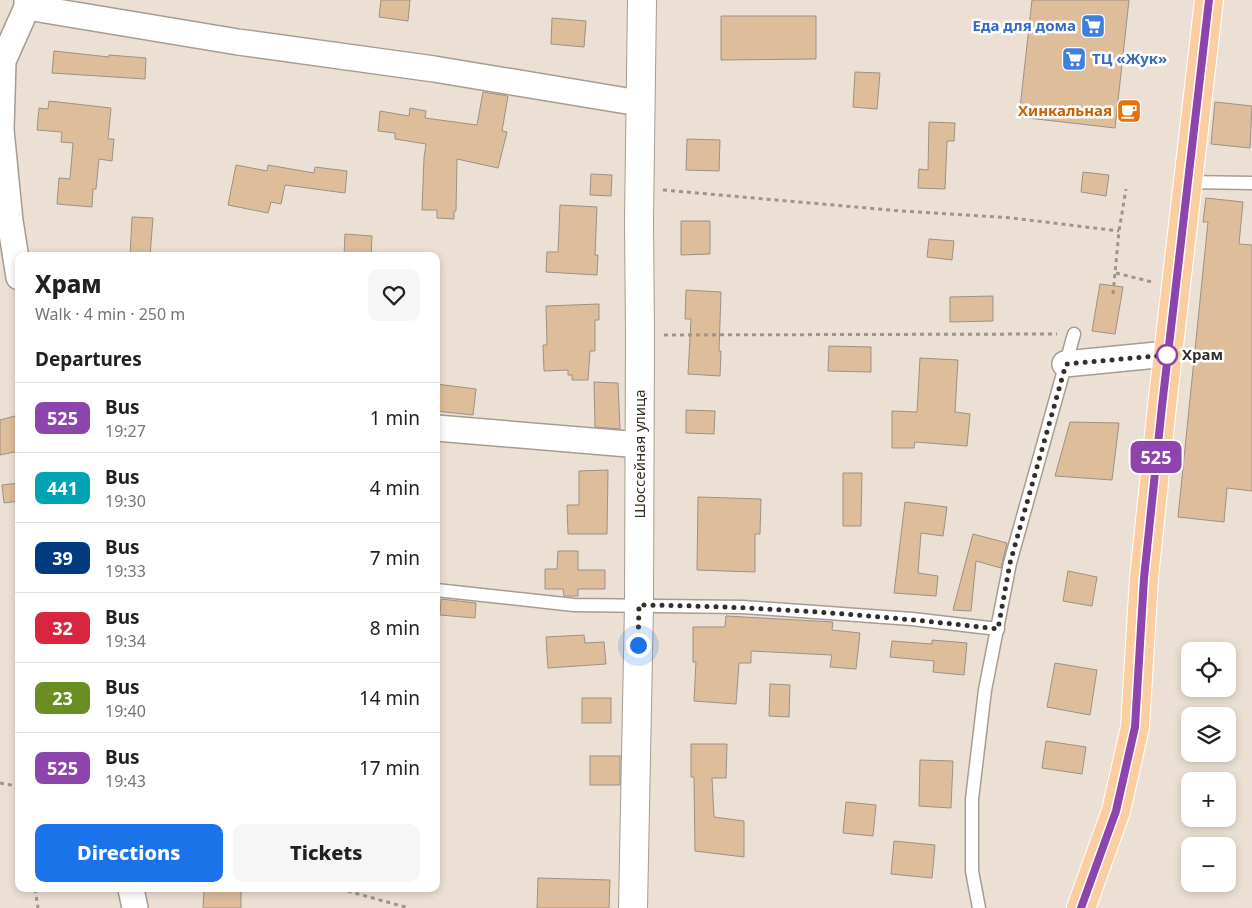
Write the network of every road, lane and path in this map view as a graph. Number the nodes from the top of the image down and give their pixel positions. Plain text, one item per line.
1 (642, 0) edge
2 (1209, 0) edge
3 (27, 3) edge
4 (2, 62) edge
5 (640, 103) junction
6 (3, 177) edge
7 (1186, 182) junction
8 (1252, 183) edge
9 (640, 188) junction
10 (1126, 189) dead end
11 (1119, 231) junction
12 (15, 252) edge
13 (1116, 273) junction
14 (1154, 282) dead end
15 (1113, 294) dead end
16 (1074, 334) joint
17 (640, 336) junction
18 (1167, 354) junction
19 (1066, 364) junction
20 (440, 428) edge
21 (640, 445) junction
22 (440, 590) edge
23 (639, 605) junction
24 (998, 629) junction
25 (0, 783) edge
26 (15, 788) edge
27 (35, 892) edge
28 (131, 892) edge
29 (351, 892) edge
30 (38, 908) edge
31 (134, 908) edge
32 (410, 908) edge
33 (633, 908) edge
34 (979, 908) edge
35 (1081, 908) edge

1 - 5 street, Шоссейная улица
2 - 7 main road
3 - 4 street
3 - 5 street
4 - 6 street
5 - 9 street, Шоссейная улица
6 - 12 street
7 - 8 lane
7 - 18 main road
9 - 11 path
9 - 17 street, Шоссейная улица
10 - 11 path
11 - 13 path
13 - 14 path
13 - 15 path
16 - 17 path
16 - 19 lane
17 - 21 street, Шоссейная улица
18 - 19 street
18 - 35 main road
19 - 24 lane
20 - 21 street
21 - 23 street, Шоссейная улица
22 - 23 lane
23 - 24 lane
23 - 33 street, Шоссейная улица
24 - 34 lane
25 - 26 path
27 - 30 path
28 - 31 street
29 - 32 path

